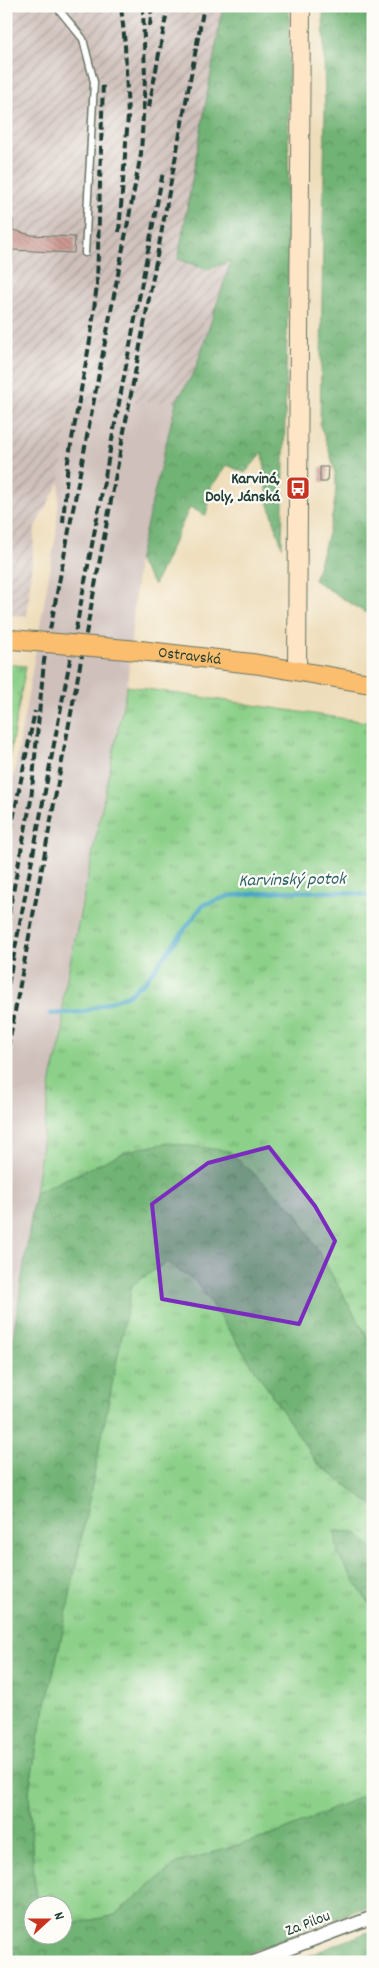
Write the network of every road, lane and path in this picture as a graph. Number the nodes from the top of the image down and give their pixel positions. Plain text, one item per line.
1 (56, 6) edge
2 (301, 6) edge
3 (85, 252) dead end
4 (6, 639) edge
5 (297, 670) junction
6 (373, 684) edge
7 (373, 1917) edge
8 (254, 1962) edge

1 - 3 lane
2 - 5 street
4 - 5 main road, Ostravská, bridge
5 - 6 main road, Ostravská
7 - 8 street, Za Pilou

